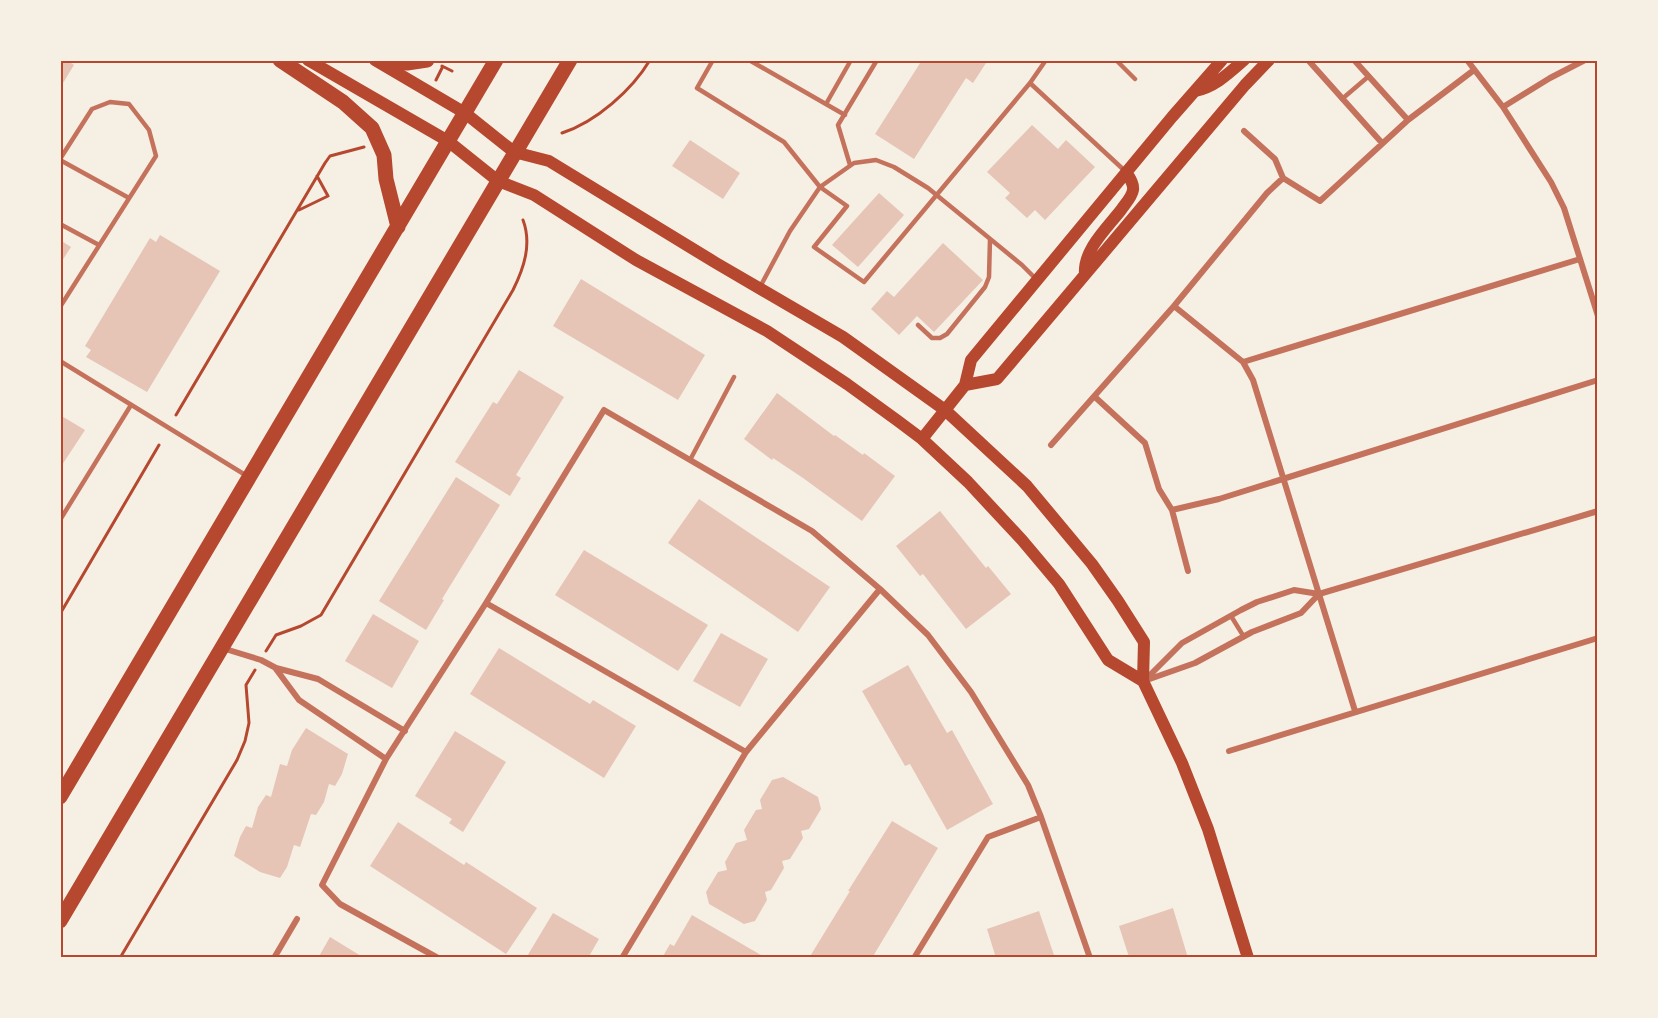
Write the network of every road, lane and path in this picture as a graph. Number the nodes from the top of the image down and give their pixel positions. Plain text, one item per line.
1 (280, 60) edge
2 (308, 60) edge
3 (375, 60) edge
4 (383, 60) edge
5 (427, 60) edge
6 (496, 60) edge
7 (570, 60) edge
8 (650, 60) edge
9 (713, 60) edge
10 (749, 60) edge
11 (851, 60) edge
12 (877, 60) edge
13 (1046, 60) edge
14 (1116, 60) edge
15 (1222, 60) edge
16 (1244, 60) edge
17 (1269, 60) edge
18 (1308, 60) edge
19 (1354, 60) edge
20 (1467, 60) edge
21 (1585, 60) edge
22 (1474, 70) junction
23 (452, 71) dead end
24 (1369, 76) junction
25 (1135, 79) dead end
26 (435, 81) dead end
27 (1030, 83) junction
28 (1193, 92) junction
29 (1342, 99) junction
30 (826, 104) junction
31 (1503, 107) junction
32 (465, 113) junction
33 (844, 115) junction
34 (1408, 120) junction
35 (1244, 131) dead end
36 (562, 133) dead end
37 (448, 141) junction
38 (1382, 143) junction
39 (368, 146) dead end
40 (514, 153) junction
41 (60, 159) edge
42 (850, 165) junction
43 (1126, 172) junction
44 (317, 176) junction
45 (1283, 178) junction
46 (498, 181) junction
47 (820, 187) junction
48 (936, 195) junction
49 (129, 198) junction
50 (297, 211) junction
51 (523, 220) dead end
52 (60, 224) edge
53 (398, 227) junction
54 (990, 239) junction
55 (99, 245) junction
56 (1580, 259) junction
57 (1084, 274) junction
58 (1037, 280) junction
59 (760, 287) junction
60 (60, 290) edge
61 (68, 294) junction
62 (1174, 306) junction
63 (60, 307) edge
64 (1598, 316) edge
65 (918, 325) dead end
66 (60, 361) edge
67 (1243, 362) junction
68 (734, 377) dead end
69 (1598, 380) edge
70 (965, 385) junction
71 (1095, 397) junction
72 (131, 405) junction
73 (945, 410) junction
74 (176, 416) dead end
75 (922, 440) junction
76 (159, 445) dead end
77 (1051, 445) dead end
78 (690, 460) junction
79 (249, 478) junction
80 (1283, 478) junction
81 (1172, 510) junction
82 (1598, 511) edge
83 (60, 520) edge
84 (1188, 571) dead end
85 (880, 589) junction
86 (1318, 594) junction
87 (486, 603) junction
88 (60, 614) edge
89 (1231, 616) junction
90 (1244, 637) junction
91 (1598, 638) edge
92 (222, 648) junction
93 (261, 660) junction
94 (276, 668) junction
95 (1143, 681) junction
96 (1355, 711) junction
97 (405, 730) junction
98 (1229, 751) dead end
99 (746, 752) junction
100 (386, 759) junction
101 (64, 784) edge
102 (60, 797) edge
103 (1041, 817) junction
104 (297, 919) dead end
105 (60, 921) edge
106 (120, 958) edge
107 (274, 958) edge
108 (438, 958) edge
109 (622, 958) edge
110 (914, 958) edge
111 (1090, 958) edge
112 (1248, 958) edge

1 - 53 highway
2 - 37 main road
3 - 32 main road
4 - 5 highway
6 - 32 highway
7 - 40 highway
8 - 36 path
9 - 47 lane
10 - 30 lane
11 - 30 lane
12 - 33 lane
13 - 27 lane
14 - 25 lane
15 - 28 main road
16 - 28 main road
17 - 57 main road
18 - 29 street
19 - 24 street
20 - 22 street
21 - 31 street
22 - 31 street
22 - 34 street
23 - 26 path
24 - 29 lane
24 - 34 street
27 - 43 lane
27 - 48 lane
28 - 43 main road
29 - 38 street
30 - 33 lane
31 - 56 street
32 - 37 highway
32 - 40 main road
33 - 42 lane
34 - 38 street
35 - 45 street
37 - 46 main road
37 - 53 highway
38 - 45 street
39 - 44 path
40 - 46 highway
40 - 59 main road
41 - 49 lane
41 - 49 lane
42 - 47 lane
42 - 48 lane
43 - 57 main road
43 - 58 main road
44 - 50 path
44 - 50 path
45 - 62 street
46 - 75 main road
46 - 92 highway
47 - 48 lane
47 - 59 lane
48 - 54 lane
49 - 55 lane
50 - 74 path
51 - 93 path
52 - 55 lane
53 - 79 highway
54 - 58 lane
54 - 65 lane
55 - 61 lane
56 - 64 street
56 - 67 street
57 - 70 main road
58 - 70 main road
59 - 73 main road
60 - 61 lane
61 - 63 lane
62 - 67 street
62 - 71 street
66 - 72 lane
67 - 80 street
68 - 78 lane
69 - 80 street
70 - 73 main road
71 - 77 street
71 - 81 street
72 - 79 lane
72 - 83 lane
73 - 75 main road
73 - 95 main road
75 - 95 main road
76 - 88 path
78 - 85 street
78 - 87 street
79 - 101 highway
80 - 81 street
80 - 86 street
81 - 84 street
82 - 86 street
85 - 99 street
85 - 103 street
86 - 89 street
86 - 90 street
86 - 96 street
87 - 97 street
87 - 99 street
89 - 90 lane
89 - 95 street
90 - 95 street
91 - 96 street
92 - 93 street
92 - 105 highway
93 - 94 street
93 - 106 path
94 - 97 street
94 - 100 street
95 - 112 main road
96 - 98 street
97 - 100 street
99 - 109 street
100 - 108 street
101 - 102 highway
103 - 110 street
103 - 111 street
104 - 107 street

